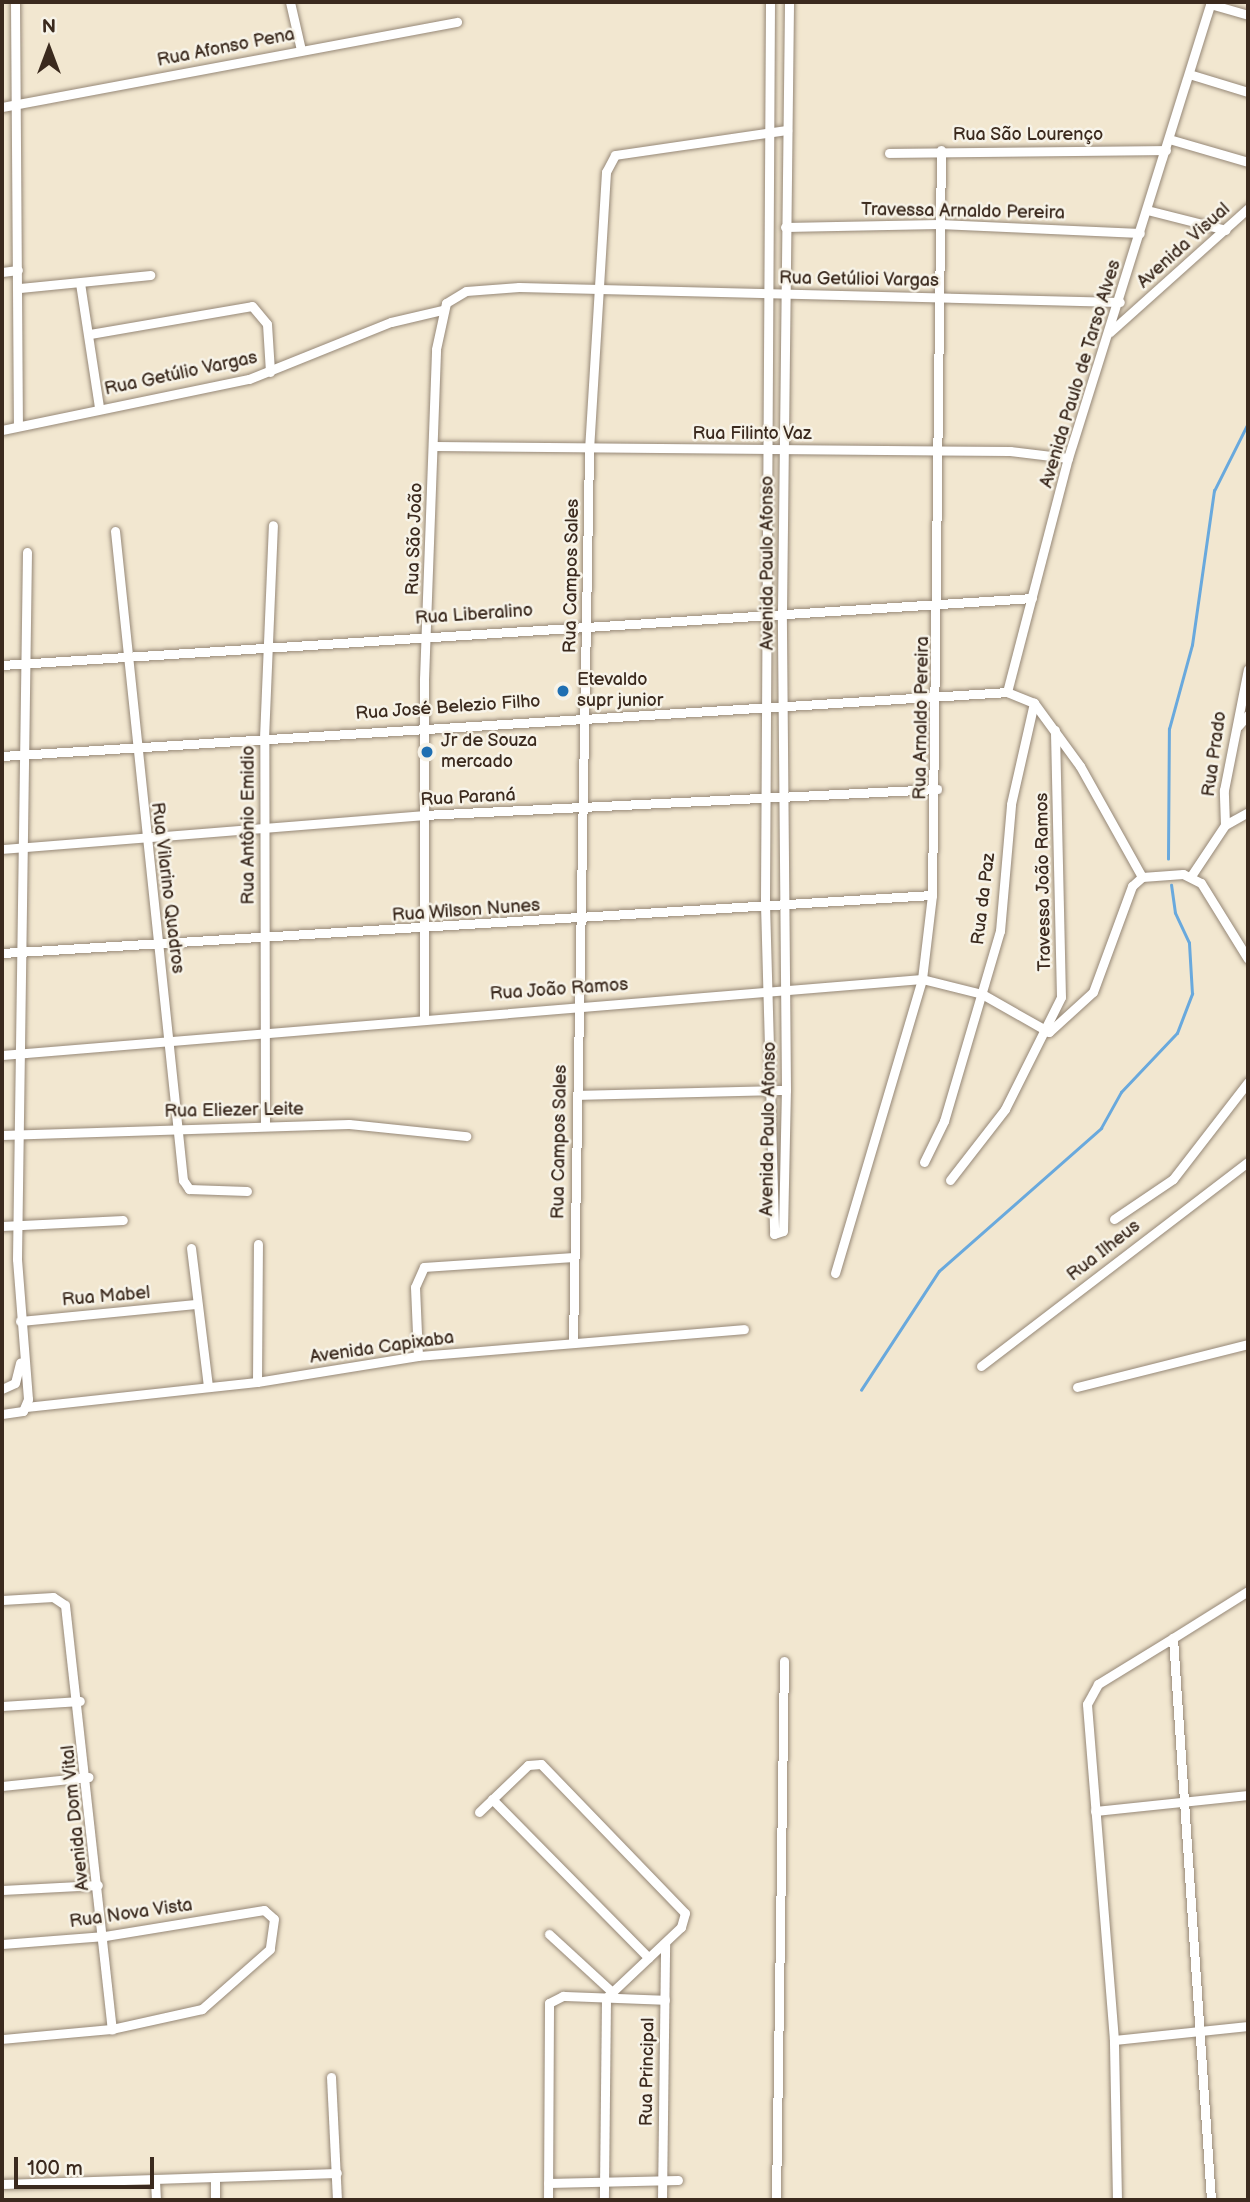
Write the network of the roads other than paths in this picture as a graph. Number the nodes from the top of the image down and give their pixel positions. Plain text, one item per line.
1 (15, 2) edge
2 (290, 2) edge
3 (770, 2) edge
4 (789, 2) edge
5 (1211, 3) edge
6 (1248, 15) edge
7 (457, 22) dead end
8 (301, 50) junction
9 (1189, 74) junction
10 (1248, 92) edge
11 (15, 104) junction
12 (2, 107) edge
13 (788, 130) junction
14 (768, 131) junction
15 (1169, 139) junction
16 (941, 150) junction
17 (1166, 150) junction
18 (889, 153) dead end
19 (1248, 162) edge
20 (1248, 208) edge
21 (1147, 209) junction
22 (939, 224) junction
23 (785, 227) junction
24 (1226, 230) junction
25 (1140, 233) junction
26 (18, 270) junction
27 (2, 272) edge
28 (150, 275) dead end
29 (80, 283) junction
30 (20, 288) junction
31 (597, 289) junction
32 (764, 295) junction
33 (785, 295) junction
34 (939, 297) junction
35 (1120, 302) junction
36 (442, 310) junction
37 (1109, 333) junction
38 (90, 334) junction
39 (270, 372) junction
40 (99, 407) junction
41 (18, 426) junction
42 (2, 430) edge
43 (434, 446) junction
44 (763, 449) junction
45 (589, 450) junction
46 (784, 450) junction
47 (937, 451) junction
48 (1069, 458) junction
49 (273, 524) dead end
50 (115, 531) dead end
51 (27, 552) dead end
52 (1032, 598) junction
53 (940, 604) junction
54 (782, 612) junction
55 (764, 614) junction
56 (587, 624) junction
57 (426, 634) junction
58 (270, 649) junction
59 (125, 660) junction
60 (23, 664) junction
61 (2, 665) edge
62 (1248, 669) edge
63 (938, 692) junction
64 (1007, 692) junction
65 (785, 702) junction
66 (764, 703) junction
67 (1034, 703) junction
68 (584, 715) junction
69 (1248, 715) edge
70 (423, 725) junction
71 (1238, 726) junction
72 (1055, 730) junction
73 (264, 738) junction
74 (133, 748) junction
75 (19, 754) junction
76 (2, 756) edge
77 (937, 789) junction
78 (765, 796) junction
79 (783, 796) junction
80 (582, 807) junction
81 (1248, 812) edge
82 (424, 815) junction
83 (1224, 825) junction
84 (267, 831) junction
85 (146, 840) junction
86 (21, 847) junction
87 (2, 849) edge
88 (1191, 876) junction
89 (1142, 877) junction
90 (932, 895) junction
91 (786, 902) junction
92 (765, 904) junction
93 (579, 919) junction
94 (422, 930) junction
95 (265, 940) junction
96 (158, 945) junction
97 (20, 952) junction
98 (2, 953) edge
99 (1248, 959) edge
100 (922, 979) junction
101 (786, 991) junction
102 (765, 992) junction
103 (982, 994) junction
104 (578, 1003) junction
105 (424, 1016) junction
106 (1049, 1032) junction
107 (264, 1034) junction
108 (169, 1041) junction
109 (2, 1055) edge
110 (21, 1055) junction
111 (1248, 1082) edge
112 (786, 1090) junction
113 (770, 1091) junction
114 (578, 1095) junction
115 (265, 1126) junction
116 (179, 1128) junction
117 (2, 1135) edge
118 (18, 1135) junction
119 (466, 1136) dead end
120 (924, 1162) dead end
121 (1248, 1162) edge
122 (950, 1180) dead end
123 (247, 1191) dead end
124 (1114, 1219) dead end
125 (123, 1220) dead end
126 (2, 1226) edge
127 (17, 1226) junction
128 (258, 1244) dead end
129 (191, 1248) dead end
130 (573, 1257) junction
131 (835, 1273) dead end
132 (196, 1304) junction
133 (20, 1321) junction
134 (744, 1329) dead end
135 (573, 1343) junction
136 (1248, 1344) edge
137 (21, 1354) junction
138 (418, 1356) junction
139 (981, 1366) dead end
140 (257, 1382) junction
141 (208, 1385) junction
142 (1077, 1387) dead end
143 (2, 1389) edge
144 (26, 1407) junction
145 (2, 1414) edge
146 (1248, 1591) edge
147 (2, 1600) edge
148 (1173, 1638) junction
149 (784, 1661) dead end
150 (80, 1701) junction
151 (2, 1706) edge
152 (89, 1777) junction
153 (2, 1786) edge
154 (1248, 1795) edge
155 (492, 1799) junction
156 (1185, 1804) junction
157 (1095, 1811) junction
158 (479, 1812) dead end
159 (99, 1885) junction
160 (2, 1890) edge
161 (550, 1934) dead end
162 (105, 1936) junction
163 (2, 1944) edge
164 (666, 1944) junction
165 (649, 1958) junction
166 (609, 1995) junction
167 (665, 2000) junction
168 (1248, 2026) edge
169 (112, 2029) junction
170 (1202, 2033) junction
171 (2, 2039) edge
172 (1114, 2040) junction
173 (331, 2077) dead end
174 (337, 2173) junction
175 (215, 2176) junction
176 (663, 2180) junction
177 (678, 2180) dead end
178 (155, 2181) junction
179 (604, 2181) junction
180 (548, 2183) junction
181 (2, 2184) edge
182 (156, 2200) edge
183 (215, 2200) edge
184 (337, 2200) edge
185 (548, 2200) edge
186 (604, 2200) edge
187 (662, 2200) edge
188 (776, 2200) edge
189 (1117, 2200) edge
190 (1211, 2200) edge

1 - 11 street
2 - 8 street
3 - 14 street, Avenida Paulo Afonso
4 - 13 street, Avenida Paulo Afonso
5 - 6 street
5 - 9 street, Avenida Paulo de Tarso Alves
7 - 8 street, Rua Afonso Pena
8 - 11 street, Rua Afonso Pena
9 - 10 street
9 - 15 street, Avenida Paulo de Tarso Alves
11 - 12 street, Rua Afonso Pena
11 - 26 street
13 - 14 street, Rua Campos Sales
13 - 23 street, Avenida Paulo Afonso
14 - 31 street, Rua Campos Sales
14 - 32 street, Avenida Paulo Afonso
15 - 17 street, Avenida Paulo de Tarso Alves
15 - 19 street
16 - 17 street, Rua São Lourenço
16 - 18 street, Rua São Lourenço
16 - 22 street, Rua Arnaldo Pereira
17 - 21 street, Avenida Paulo de Tarso Alves
20 - 24 street, Avenida Visual
21 - 24 street
21 - 25 street, Avenida Paulo de Tarso Alves
22 - 23 street, Travessa Arnaldo Pereira
22 - 25 street, Travessa Arnaldo Pereira
22 - 34 street, Rua Arnaldo Pereira
23 - 33 street, Avenida Paulo Afonso
24 - 37 street, Avenida Visual
25 - 35 street, Avenida Paulo de Tarso Alves
26 - 27 street
26 - 30 street
28 - 29 street
29 - 30 street
29 - 38 street
30 - 41 street
31 - 32 street, Rua Getúlioi Vargas
31 - 36 street
31 - 45 street, Rua Campos Sales
32 - 33 street, Rua Getúlioi Vargas
32 - 44 street, Avenida Paulo Afonso
33 - 34 street, Rua Getúlioi Vargas
33 - 46 street, Avenida Paulo Afonso
34 - 35 street, Rua Getúlioi Vargas
34 - 47 street, Rua Arnaldo Pereira
35 - 37 street, Avenida Paulo de Tarso Alves
36 - 39 street, Rua Getúlio Vargas
36 - 43 street, Rua São João
37 - 48 street, Avenida Paulo de Tarso Alves
38 - 39 street
38 - 40 street
39 - 40 street, Rua Getúlio Vargas
40 - 41 street, Rua Getúlio Vargas
41 - 42 street, Rua Getúlio Vargas
43 - 45 street, Rua Filinto Vaz
43 - 57 street, Rua São João
44 - 45 street, Rua Filinto Vaz
44 - 46 street, Rua Filinto Vaz
44 - 55 street, Avenida Paulo Afonso
45 - 56 street, Rua Campos Sales
46 - 47 street, Rua Filinto Vaz
46 - 54 street, Avenida Paulo Afonso
47 - 48 street, Rua Filinto Vaz
47 - 53 street, Rua Arnaldo Pereira
48 - 52 street, Avenida Paulo de Tarso Alves
49 - 58 street, Rua Antônio Emidio
50 - 59 street, Rua Vilarino Quadros
51 - 60 street
52 - 53 street, Rua Liberalino
52 - 64 street, Avenida Paulo de Tarso Alves
53 - 54 street, Rua Liberalino
53 - 63 street, Rua Arnaldo Pereira
54 - 55 street, Rua Liberalino
54 - 65 street, Avenida Paulo Afonso
55 - 56 street, Rua Liberalino
55 - 66 street, Avenida Paulo Afonso
56 - 57 street, Rua Liberalino
56 - 68 street, Rua Campos Sales
57 - 58 street, Rua Liberalino
57 - 70 street, Rua São João
58 - 59 street, Rua Liberalino
58 - 73 street, Rua Antônio Emidio
59 - 60 street, Rua Liberalino
59 - 74 street, Rua Vilarino Quadros
60 - 61 street, Rua Liberalino
60 - 75 street
62 - 71 street, Rua Prado
63 - 64 street
63 - 65 street, Rua José Belezio Filho
63 - 77 street, Rua Arnaldo Pereira
64 - 67 street
65 - 66 street, Rua José Belezio Filho
65 - 79 street, Avenida Paulo Afonso
66 - 68 street, Rua José Belezio Filho
66 - 78 street, Avenida Paulo Afonso
67 - 72 street
67 - 103 street, Rua da Paz
68 - 70 street, Rua José Belezio Filho
68 - 80 street, Rua Campos Sales
69 - 71 street
70 - 73 street, Rua José Belezio Filho
70 - 82 street, Rua São João
71 - 83 street, Rua Prado
72 - 89 street
72 - 106 street, Travessa João Ramos
73 - 74 street, Rua José Belezio Filho
73 - 84 street, Rua Antônio Emidio
74 - 75 street, Rua José Belezio Filho
74 - 85 street, Rua Vilarino Quadros
75 - 76 street, Rua José Belezio Filho
75 - 86 street
77 - 79 street, Rua Paraná
77 - 90 street, Rua Arnaldo Pereira
78 - 79 street, Rua Paraná
78 - 80 street, Rua Paraná
78 - 92 street, Avenida Paulo Afonso
79 - 91 street, Avenida Paulo Afonso
80 - 82 street, Rua Paraná
80 - 93 street, Rua Campos Sales
81 - 83 street
82 - 84 street, Rua Paraná
82 - 94 street, Rua São João
83 - 88 street
84 - 85 street, Rua Paraná
84 - 95 street, Rua Antônio Emidio
85 - 86 street, Rua Paraná
85 - 96 street, Rua Vilarino Quadros
86 - 87 street, Rua Paraná
86 - 97 street
88 - 89 street
88 - 99 street
89 - 106 street
90 - 91 street, Rua Wilson Nunes
90 - 100 street, Rua Arnaldo Pereira
91 - 92 street, Rua Wilson Nunes
91 - 101 street, Avenida Paulo Afonso
92 - 93 street, Rua Wilson Nunes
92 - 102 street, Avenida Paulo Afonso
93 - 94 street, Rua Wilson Nunes
93 - 104 street, Rua Campos Sales
94 - 95 street, Rua Wilson Nunes
94 - 105 street, Rua São João
95 - 96 street, Rua Wilson Nunes
95 - 107 street, Rua Antônio Emidio
96 - 97 street, Rua Wilson Nunes
96 - 108 street, Rua Vilarino Quadros
97 - 98 street, Rua Wilson Nunes
97 - 110 street
100 - 101 street, Rua João Ramos
100 - 103 street, Rua João Ramos
100 - 131 street, Rua Arnaldo Pereira
101 - 102 street, Rua João Ramos
101 - 112 street, Avenida Paulo Afonso
102 - 104 street, Rua João Ramos
102 - 113 street, Avenida Paulo Afonso
103 - 106 street, Rua João Ramos
103 - 120 street, Rua da Paz
104 - 105 street, Rua João Ramos
104 - 114 street, Rua Campos Sales
105 - 107 street, Rua João Ramos
106 - 122 street
107 - 108 street, Rua João Ramos
107 - 115 street, Rua Antônio Emidio
108 - 110 street, Rua João Ramos
108 - 116 street, Rua Vilarino Quadros
109 - 110 street, Rua João Ramos
110 - 118 street
111 - 124 street
112 - 113 street
112 - 113 street, Avenida Paulo Afonso
113 - 114 street
114 - 130 street, Rua Campos Sales
115 - 116 street, Rua Eliezer Leite
115 - 119 street, Rua Eliezer Leite
116 - 118 street, Rua Eliezer Leite
116 - 123 street, Rua Vilarino Quadros
117 - 118 street, Rua Eliezer Leite
118 - 127 street
121 - 139 street, Rua Ilheus
125 - 127 street
126 - 127 street
127 - 133 street
128 - 140 street
129 - 132 street
130 - 135 street, Rua Campos Sales
130 - 138 street
132 - 133 street, Rua Mabel
132 - 141 street
133 - 137 street
134 - 135 street, Avenida Capixaba
135 - 138 street, Avenida Capixaba
136 - 142 street
137 - 143 street
137 - 144 street
138 - 140 street, Avenida Capixaba
140 - 141 street, Avenida Capixaba
141 - 144 street, Avenida Capixaba
144 - 145 street
146 - 148 street
147 - 150 street, Avenida Dom Vital
148 - 156 street
148 - 157 street
149 - 188 street
150 - 151 street
150 - 152 street, Avenida Dom Vital
152 - 153 street
152 - 159 street, Avenida Dom Vital
154 - 156 street
155 - 158 street
155 - 164 street
155 - 165 street
156 - 157 street
156 - 170 street
157 - 172 street
159 - 160 street
159 - 162 street, Avenida Dom Vital
161 - 166 street
162 - 163 street, Rua Nova Vista
162 - 169 street, Avenida Dom Vital
162 - 169 street, Rua Nova Vista
164 - 165 street
164 - 167 street, Rua Principal
165 - 166 street
166 - 167 street
166 - 179 street
166 - 180 street
167 - 176 street, Rua Principal
168 - 170 street
169 - 171 street
170 - 172 street
170 - 190 street
172 - 189 street
173 - 174 street
174 - 175 street
174 - 184 street
175 - 178 street
175 - 183 street
176 - 177 street
176 - 179 street
176 - 187 street, Rua Principal
178 - 181 street
178 - 182 street
179 - 180 street
179 - 186 street
180 - 185 street

